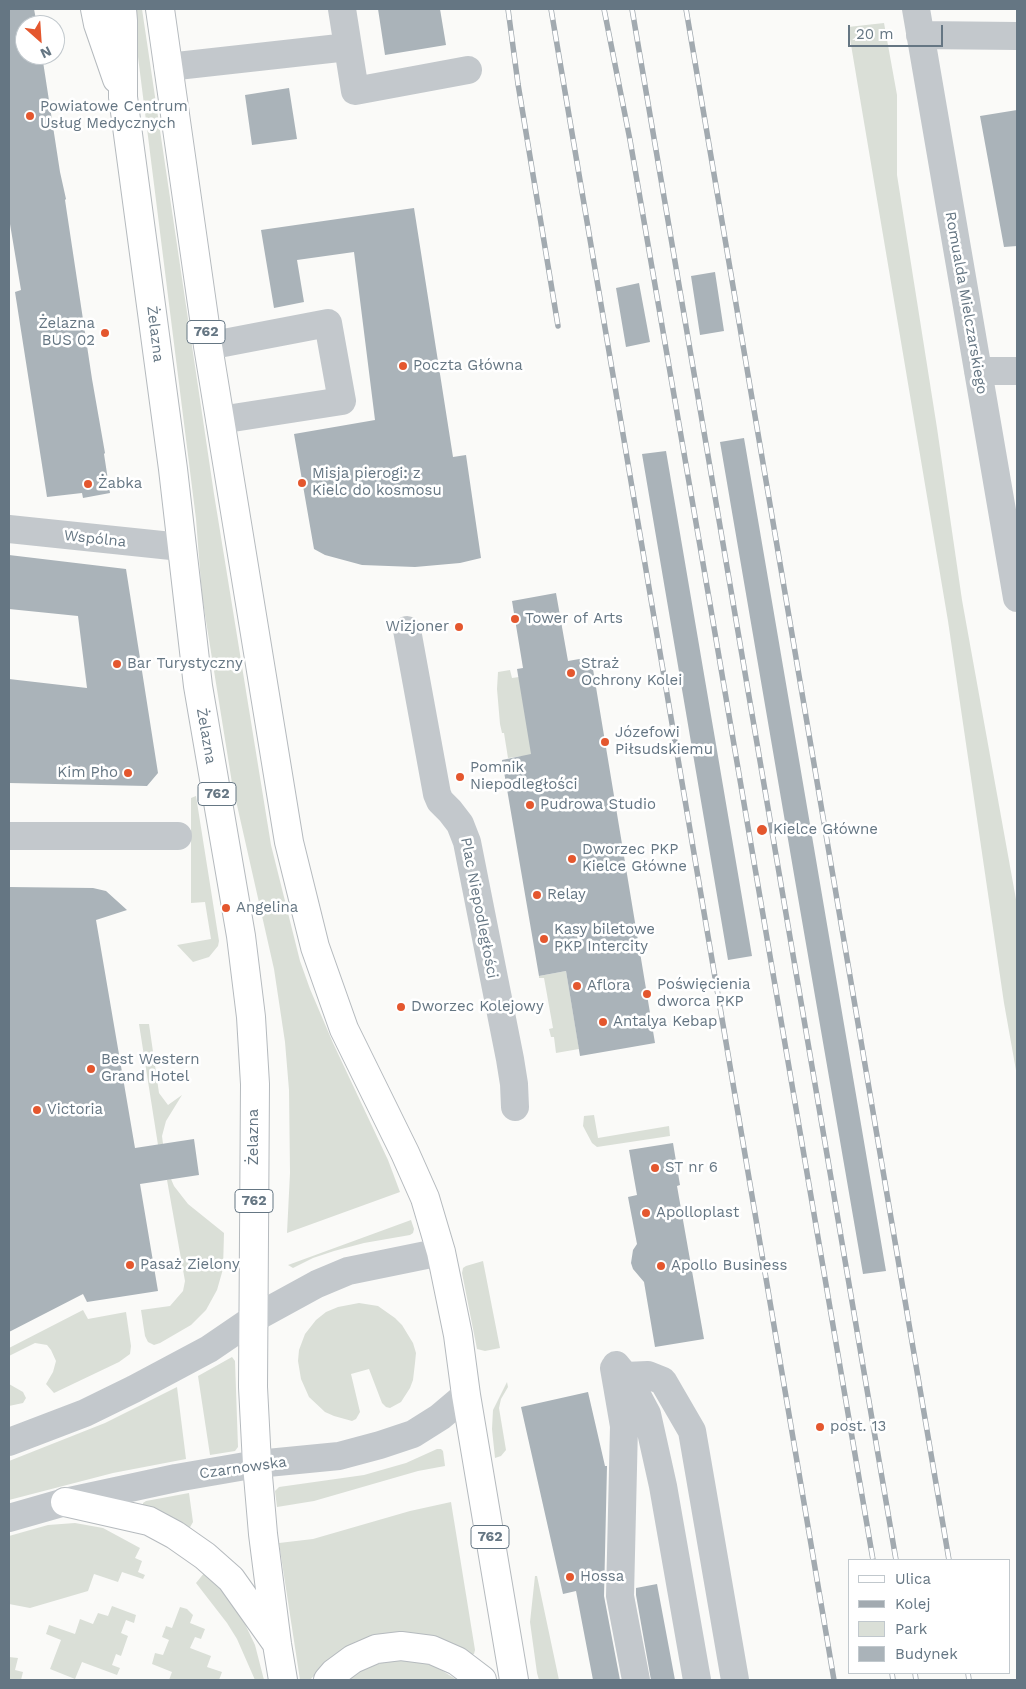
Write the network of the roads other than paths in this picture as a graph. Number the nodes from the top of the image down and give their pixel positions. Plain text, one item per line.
1 (95, 9) edge
2 (122, 9) edge
3 (160, 9) edge
4 (342, 9) edge
5 (918, 22) edge
6 (1017, 36) edge
7 (348, 47) junction
8 (168, 67) junction
9 (468, 70) dead end
10 (123, 97) junction
11 (208, 346) junction
12 (978, 371) junction
13 (1017, 371) edge
14 (220, 420) junction
15 (9, 529) edge
16 (181, 547) junction
17 (1017, 598) edge
18 (407, 630) dead end
19 (9, 836) edge
20 (178, 836) dead end
21 (515, 1107) dead end
22 (440, 1252) junction
23 (252, 1319) junction
24 (625, 1376) junction
25 (466, 1395) junction
26 (9, 1442) edge
27 (257, 1464) junction
28 (65, 1502) junction
29 (9, 1518) edge
30 (277, 1644) junction
31 (283, 1680) edge
32 (328, 1680) edge
33 (482, 1680) edge
34 (514, 1680) edge
35 (636, 1680) edge
36 (697, 1680) edge
37 (735, 1680) edge

1 - 10 main road
2 - 10 main road, Żelazna / 762
3 - 8 main road, 762
4 - 7 street
5 - 6 street
5 - 12 street, Romualda Mielczarskiego
7 - 8 street
7 - 9 street
8 - 11 main road, 762
10 - 16 main road, Żelazna / 762
11 - 14 main road, 762
11 - 14 street
12 - 13 street
12 - 17 street, Romualda Mielczarskiego
14 - 22 main road, 762
15 - 16 street, Wspólna
16 - 23 main road, Żelazna / 762
18 - 21 street, Plac Niepodległości
19 - 20 street
22 - 23 street
22 - 25 main road, 762
23 - 26 street
23 - 27 main road, Żelazna / 762
24 - 35 street
24 - 36 street
24 - 37 street
25 - 27 street, Czarnowska
25 - 34 main road, 762
27 - 28 street, Czarnowska
27 - 30 main road, 762
28 - 29 street, Czarnowska
28 - 30 main road
30 - 31 main road, 762
32 - 33 main road

